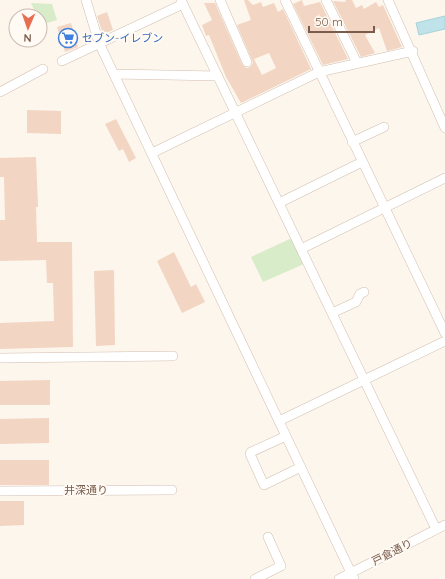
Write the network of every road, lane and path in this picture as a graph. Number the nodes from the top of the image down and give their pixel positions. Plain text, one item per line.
1 (86, 0) edge
2 (220, 0) edge
3 (285, 0) edge
4 (326, 0) edge
5 (388, 0) edge
6 (182, 2) edge
7 (99, 42) junction
8 (413, 51) junction
9 (62, 61) dead end
10 (247, 62) dead end
11 (357, 63) junction
12 (43, 70) dead end
13 (319, 72) junction
14 (114, 74) junction
15 (218, 76) junction
16 (0, 92) edge
17 (236, 114) junction
18 (444, 125) edge
19 (384, 127) dead end
20 (352, 142) junction
21 (152, 153) junction
22 (362, 162) junction
23 (445, 178) edge
24 (279, 203) junction
25 (384, 207) junction
26 (301, 249) junction
27 (364, 292) dead end
28 (332, 313) junction
29 (445, 333) edge
30 (445, 341) edge
31 (173, 356) dead end
32 (0, 358) edge
33 (364, 380) junction
34 (279, 421) junction
35 (286, 436) junction
36 (301, 467) junction
37 (172, 490) dead end
38 (0, 491) edge
39 (445, 525) edge
40 (436, 529) junction
41 (268, 537) dead end
42 (352, 576) edge
43 (255, 579) edge
44 (339, 579) edge

1 - 7 street
2 - 10 street
3 - 13 street
4 - 11 street
5 - 8 street
6 - 7 street
6 - 15 street
7 - 9 street
7 - 14 street
8 - 11 street
8 - 18 street
11 - 13 street
12 - 16 street
13 - 17 street
13 - 20 street
14 - 15 street
14 - 21 street
15 - 17 street
17 - 21 street
17 - 24 street
19 - 20 street
20 - 22 street
21 - 34 street
22 - 24 street
22 - 25 street
23 - 25 street
24 - 26 street
25 - 26 street
25 - 29 street
26 - 28 street
27 - 28 street
28 - 33 street
30 - 33 street
31 - 32 street
33 - 34 street
33 - 40 street
34 - 35 street
35 - 36 street
35 - 36 street
36 - 42 street
37 - 38 street, 井深通り
39 - 40 street, 戸倉通り
40 - 42 street, 戸倉通り
41 - 43 street
42 - 44 street, 戸倉通り

